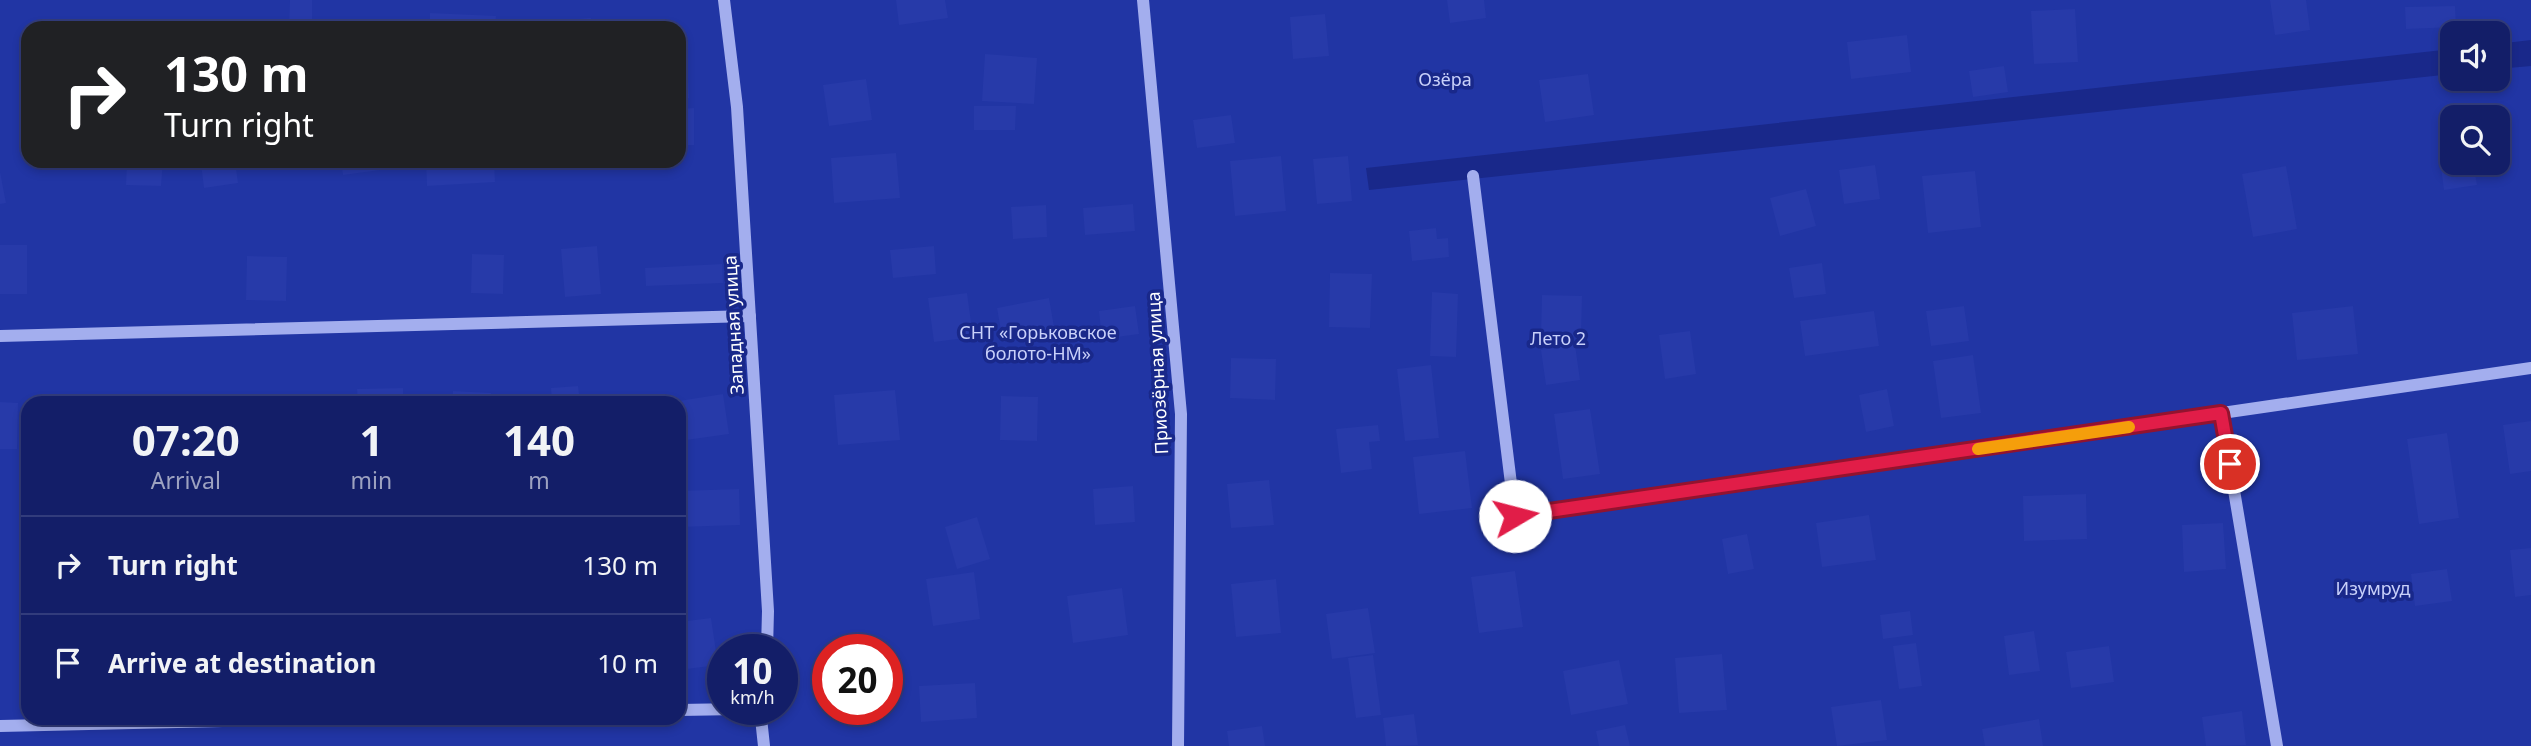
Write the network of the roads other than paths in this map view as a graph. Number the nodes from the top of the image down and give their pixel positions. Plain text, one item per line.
1 (724, 0) edge
2 (1143, 0) edge
3 (1473, 176) dead end
4 (750, 316) junction
5 (0, 336) edge
6 (2531, 368) edge
7 (2221, 413) junction
8 (767, 634) edge
9 (686, 710) edge
10 (707, 710) edge
11 (45, 725) edge
12 (762, 725) edge
13 (0, 726) edge
14 (764, 746) edge
15 (1178, 746) edge
16 (2277, 746) edge

1 - 4 street, Западная улица
2 - 15 street, Приозёрная улица
3 - 7 street
4 - 5 street
4 - 8 street, Западная улица
6 - 7 street
7 - 16 street
9 - 10 street
11 - 13 street
12 - 14 street

